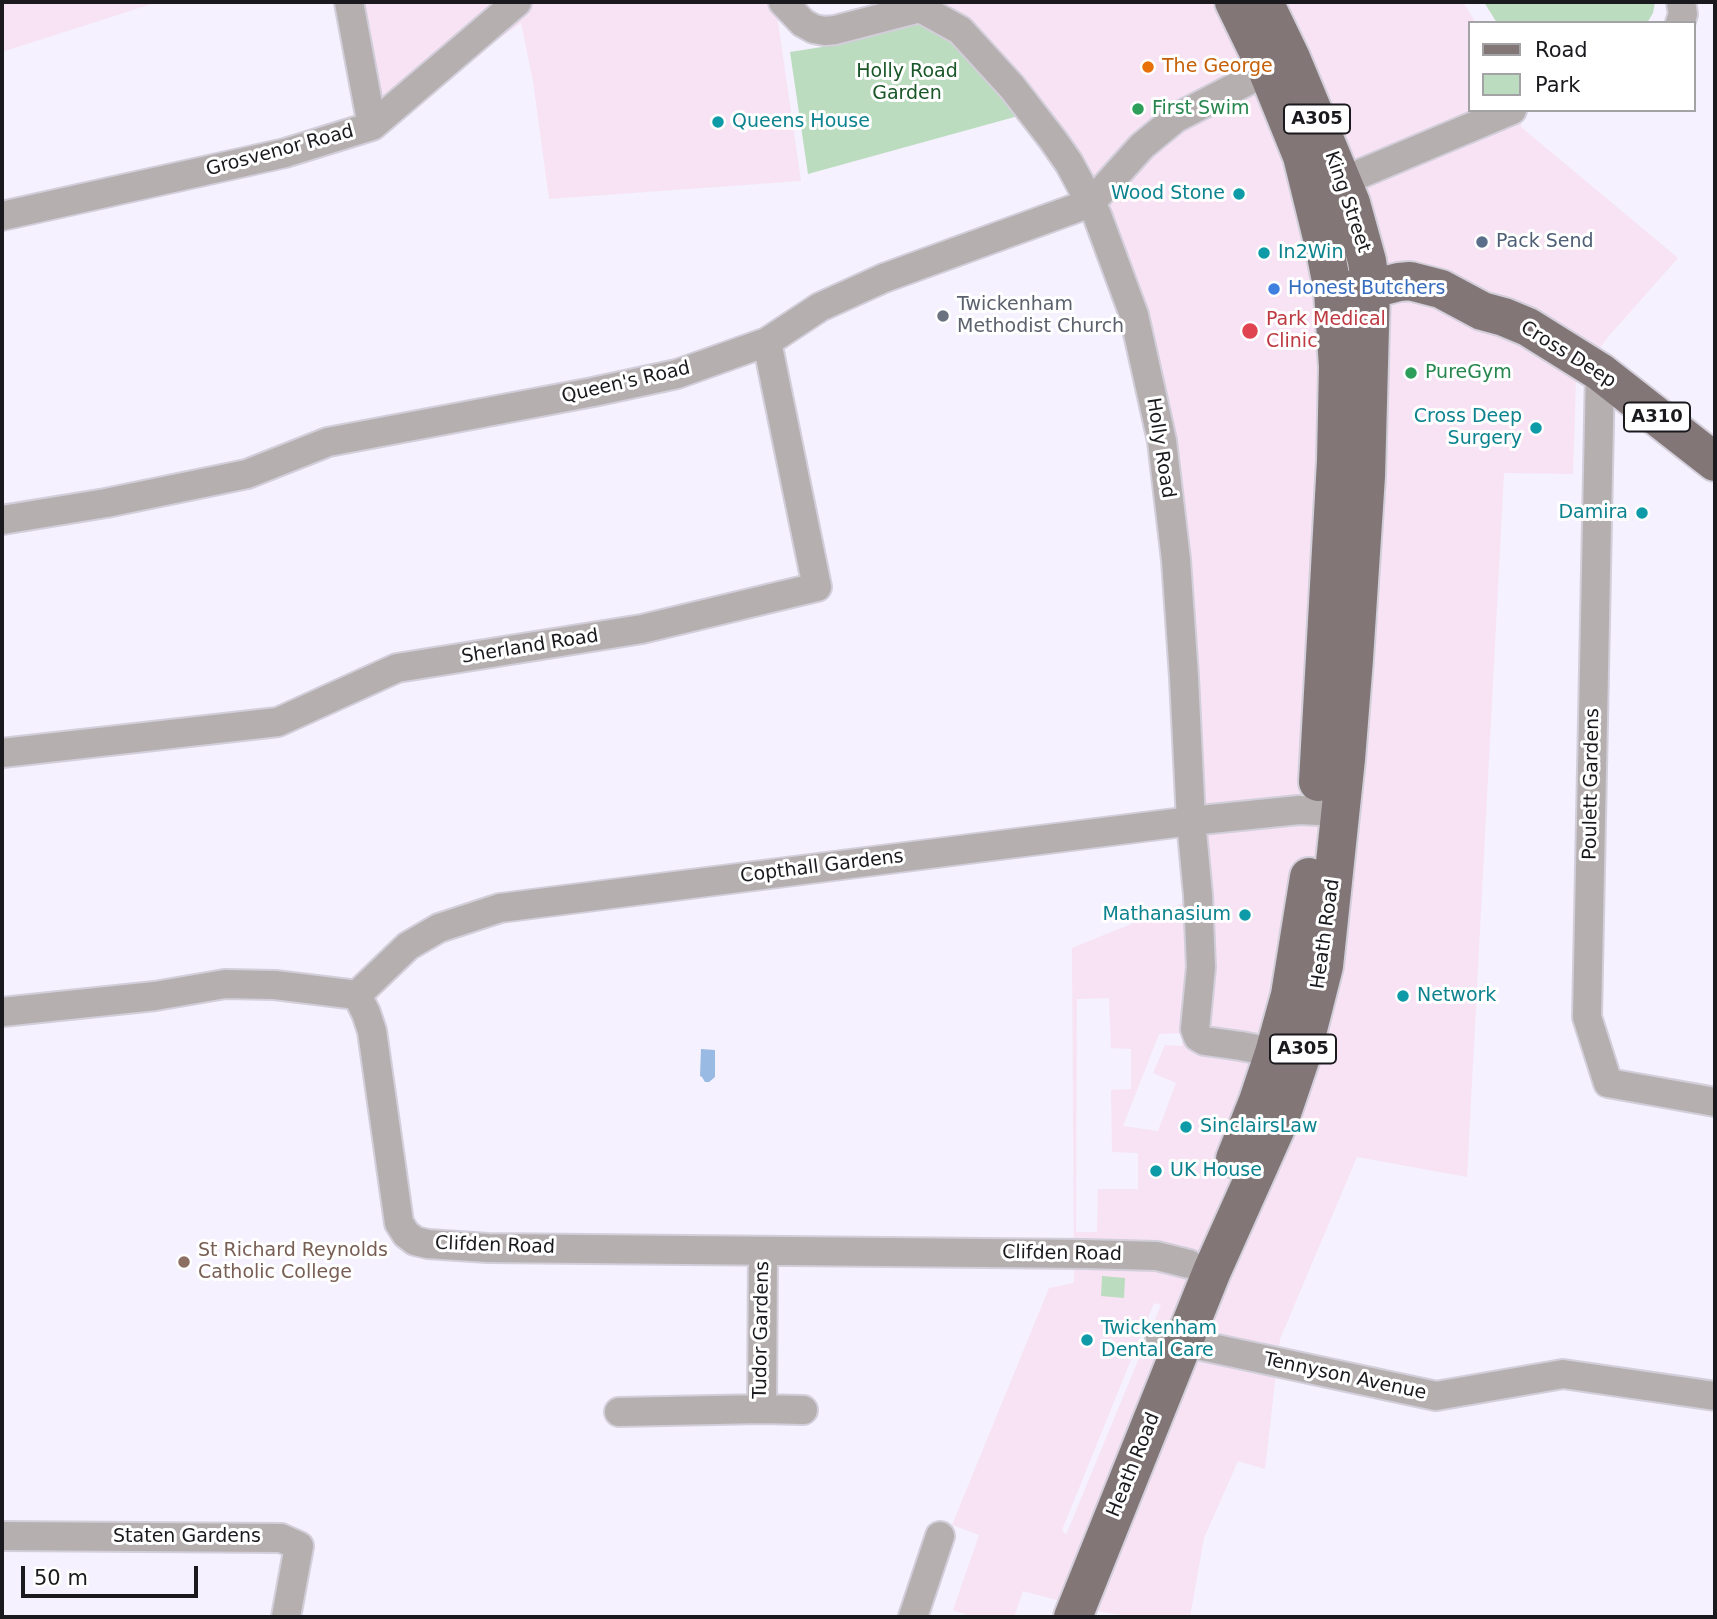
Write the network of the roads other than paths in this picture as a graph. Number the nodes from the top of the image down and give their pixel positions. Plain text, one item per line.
1 (349, 2) edge
2 (517, 2) edge
3 (783, 2) edge
4 (1234, 2) edge
5 (1264, 2) edge
6 (1280, 65) junction
7 (1508, 112) edge
8 (372, 126) junction
9 (1343, 181) junction
10 (1090, 201) junction
11 (2, 216) edge
12 (1371, 289) junction
13 (1333, 291) junction
14 (767, 342) junction
15 (1600, 372) junction
16 (1715, 462) edge
17 (2, 520) edge
18 (2, 753) edge
19 (1328, 812) junction
20 (1191, 821) junction
21 (357, 995) junction
22 (2, 1012) edge
23 (1288, 1055) junction
24 (1715, 1102) edge
25 (763, 1252) junction
26 (1189, 1264) junction
27 (1172, 1340) junction
28 (1715, 1396) edge
29 (762, 1409) junction
30 (803, 1410) dead end
31 (619, 1412) dead end
32 (2, 1536) edge
33 (940, 1536) dead end
34 (286, 1617) edge
35 (913, 1617) edge
36 (1046, 1617) edge
37 (1073, 1617) edge

1 - 8 street
2 - 8 street, Grosvenor Road
3 - 10 street, Holly Road
4 - 6 main road, King Street / A305
5 - 6 main road, King Street / A305
6 - 9 main road, King Street / A305
6 - 10 street, Queen's Road
6 - 13 main road, King Street / A305
7 - 9 street
8 - 11 street, Grosvenor Road
9 - 12 main road, King Street / A305
10 - 14 street, Queen's Road
10 - 20 street, Holly Road
12 - 13 main road, Cross Deep / A310
12 - 15 main road, Cross Deep / A310
12 - 19 main road, Heath Road / A305
13 - 19 main road, Heath Road / A305
14 - 17 street, Queen's Road
14 - 18 street, Sherland Road
15 - 16 main road, Cross Deep / A310
15 - 24 street, Poulett Gardens
19 - 20 street, Copthall Gardens
19 - 23 main road, Heath Road / A305
20 - 21 street, Copthall Gardens
20 - 23 street, Holly Road
21 - 22 street
21 - 25 street, Clifden Road
23 - 26 main road, Heath Road / A305
23 - 27 main road, Heath Road / A305
25 - 26 street, Clifden Road
25 - 29 street, Tudor Gardens
26 - 27 main road, Heath Road / A305
27 - 28 street, Tennyson Avenue
27 - 36 main road, Heath Road / A305
27 - 37 main road, Heath Road / A305
29 - 30 street, Tudor Gardens
29 - 31 street, Tudor Gardens
32 - 34 street, Staten Gardens
33 - 35 street

